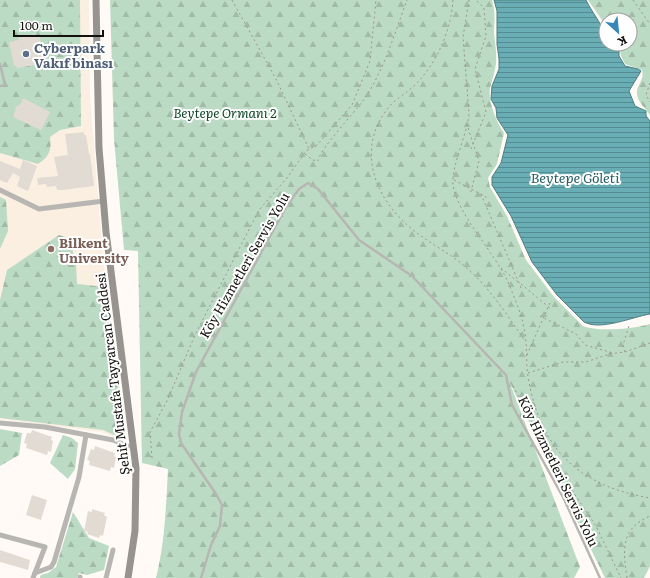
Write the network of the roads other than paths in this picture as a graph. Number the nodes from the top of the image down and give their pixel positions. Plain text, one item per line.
1 (96, 0) edge
2 (0, 64) edge
3 (0, 86) edge
4 (0, 190) edge
5 (104, 200) junction
6 (0, 423) edge
7 (86, 435) junction
8 (128, 446) dead end
9 (0, 535) edge
10 (113, 550) dead end
11 (34, 576) edge
12 (106, 578) edge
13 (128, 578) edge
14 (201, 578) edge
15 (600, 578) edge

1 - 5 main road, Şehit Mustafa Tayyarcan Caddesi
2 - 3 lane
4 - 5 street
5 - 13 main road, Şehit Mustafa Tayyarcan Caddesi
6 - 7 street
7 - 8 street
7 - 11 street
9 - 11 street
10 - 12 street
14 - 15 lane, Köy Hizmetleri Servis Yolu

